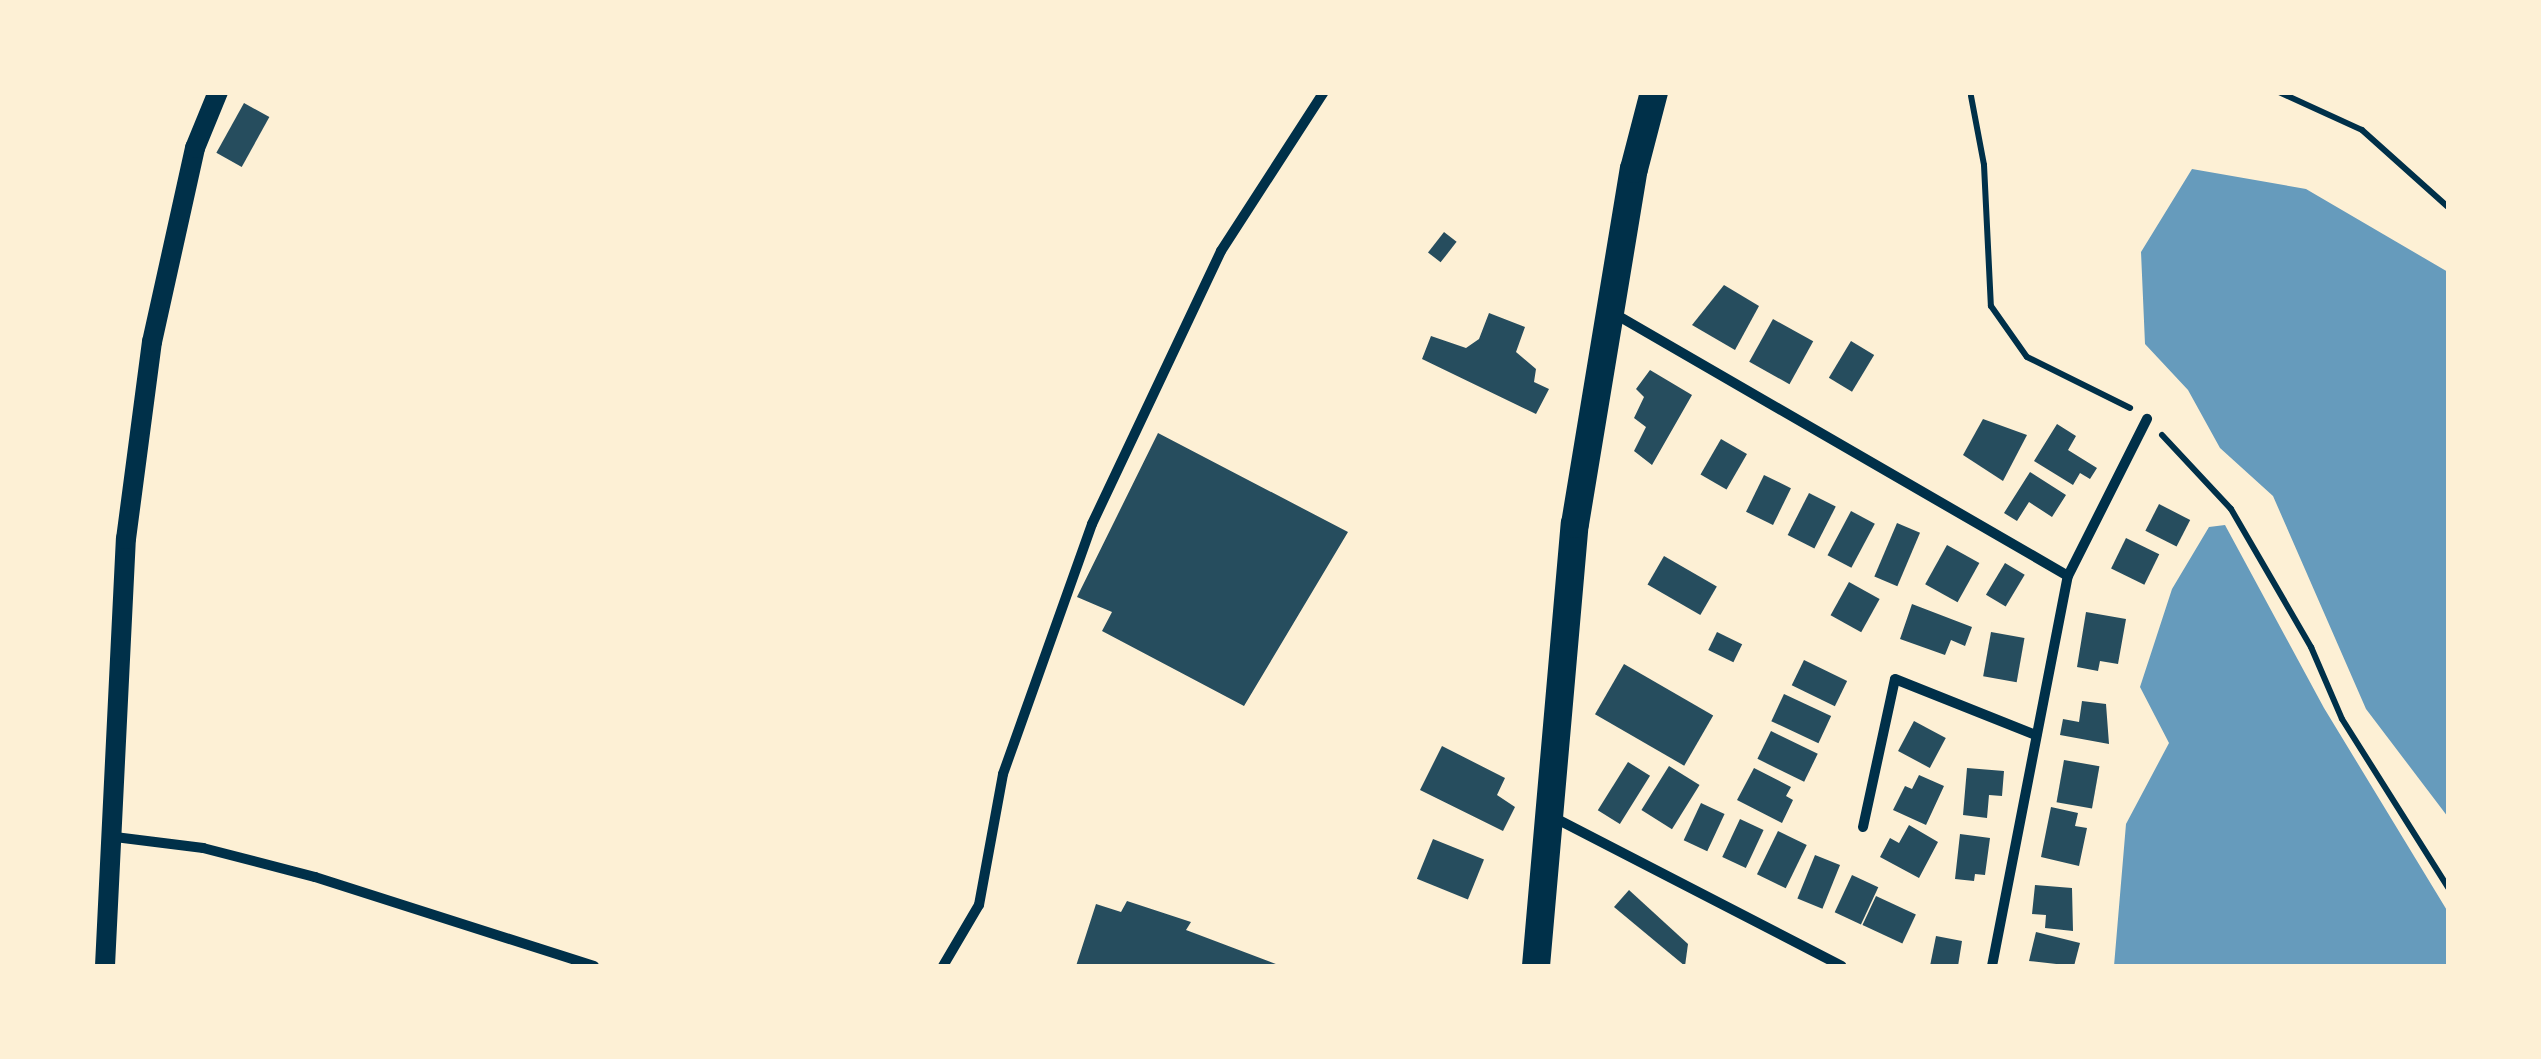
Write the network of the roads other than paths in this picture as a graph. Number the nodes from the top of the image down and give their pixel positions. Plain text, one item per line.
1 (218, 92) edge
2 (1324, 92) edge
3 (1654, 92) edge
4 (1610, 311) junction
5 (2147, 420) road end
6 (2068, 576) junction
7 (2036, 736) junction
8 (1550, 815) junction
9 (1863, 827) dead end
10 (115, 837) junction
11 (102, 885) edge
12 (106, 966) edge
13 (594, 966) edge
14 (943, 966) edge
15 (1536, 966) edge
16 (1842, 966) edge
17 (1992, 966) edge

1 - 10 main road
2 - 14 street
3 - 4 highway
4 - 6 street
4 - 8 highway
5 - 6 street
6 - 7 street
7 - 9 street
7 - 17 street
8 - 15 highway
8 - 16 street
10 - 11 main road
10 - 13 street
11 - 12 main road

